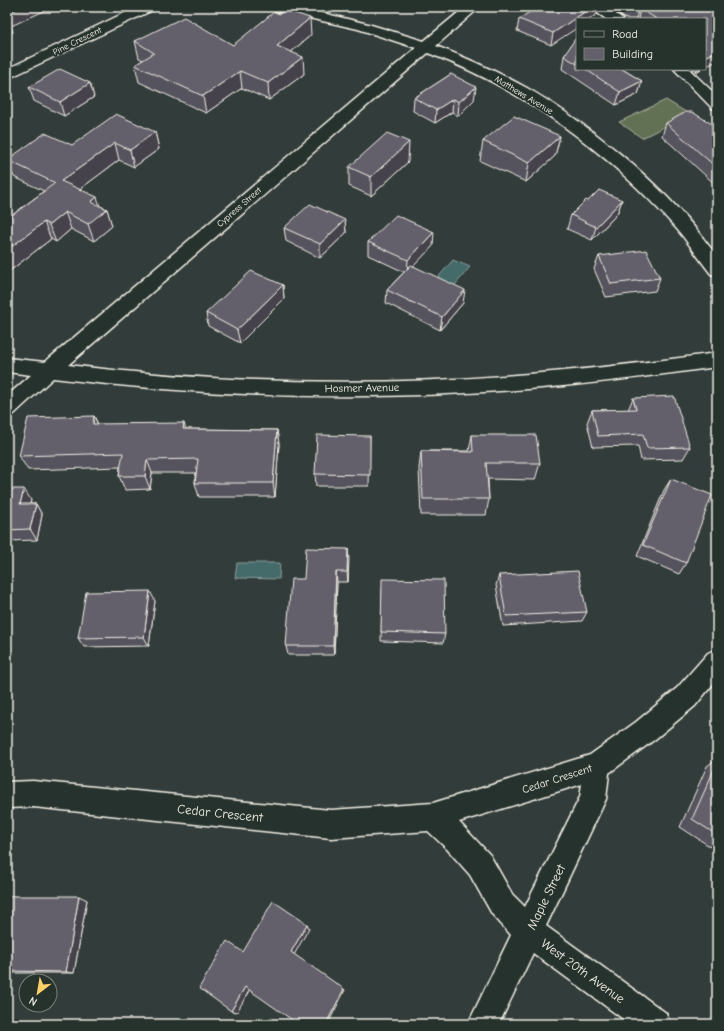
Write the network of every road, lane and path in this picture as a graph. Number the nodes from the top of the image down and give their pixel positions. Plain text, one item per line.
1 (148, 7) edge
2 (278, 7) edge
3 (473, 7) edge
4 (596, 7) edge
5 (614, 18) edge
6 (426, 47) junction
7 (682, 70) edge
8 (7, 75) edge
9 (717, 105) edge
10 (717, 270) edge
11 (717, 360) edge
12 (7, 365) edge
13 (48, 371) junction
14 (7, 408) edge
15 (717, 661) edge
16 (597, 766) junction
17 (7, 795) edge
18 (433, 817) junction
19 (529, 932) junction
20 (483, 1024) edge
21 (656, 1024) edge

1 - 8 street, Pine Crescent
2 - 6 street, Matthews Avenue
3 - 6 street, Cypress Street
4 - 5 street
6 - 10 street, Matthews Avenue
6 - 13 street, Cypress Street
7 - 9 street
11 - 13 street, Hosmer Avenue
12 - 13 street, Hosmer Avenue
13 - 14 street, Cypress Street
15 - 16 street, Cedar Crescent
16 - 18 street, Cedar Crescent
16 - 19 street, Maple Street
17 - 18 street, Cedar Crescent
18 - 19 street
19 - 20 street, Maple Street
19 - 21 street, West 20th Avenue

